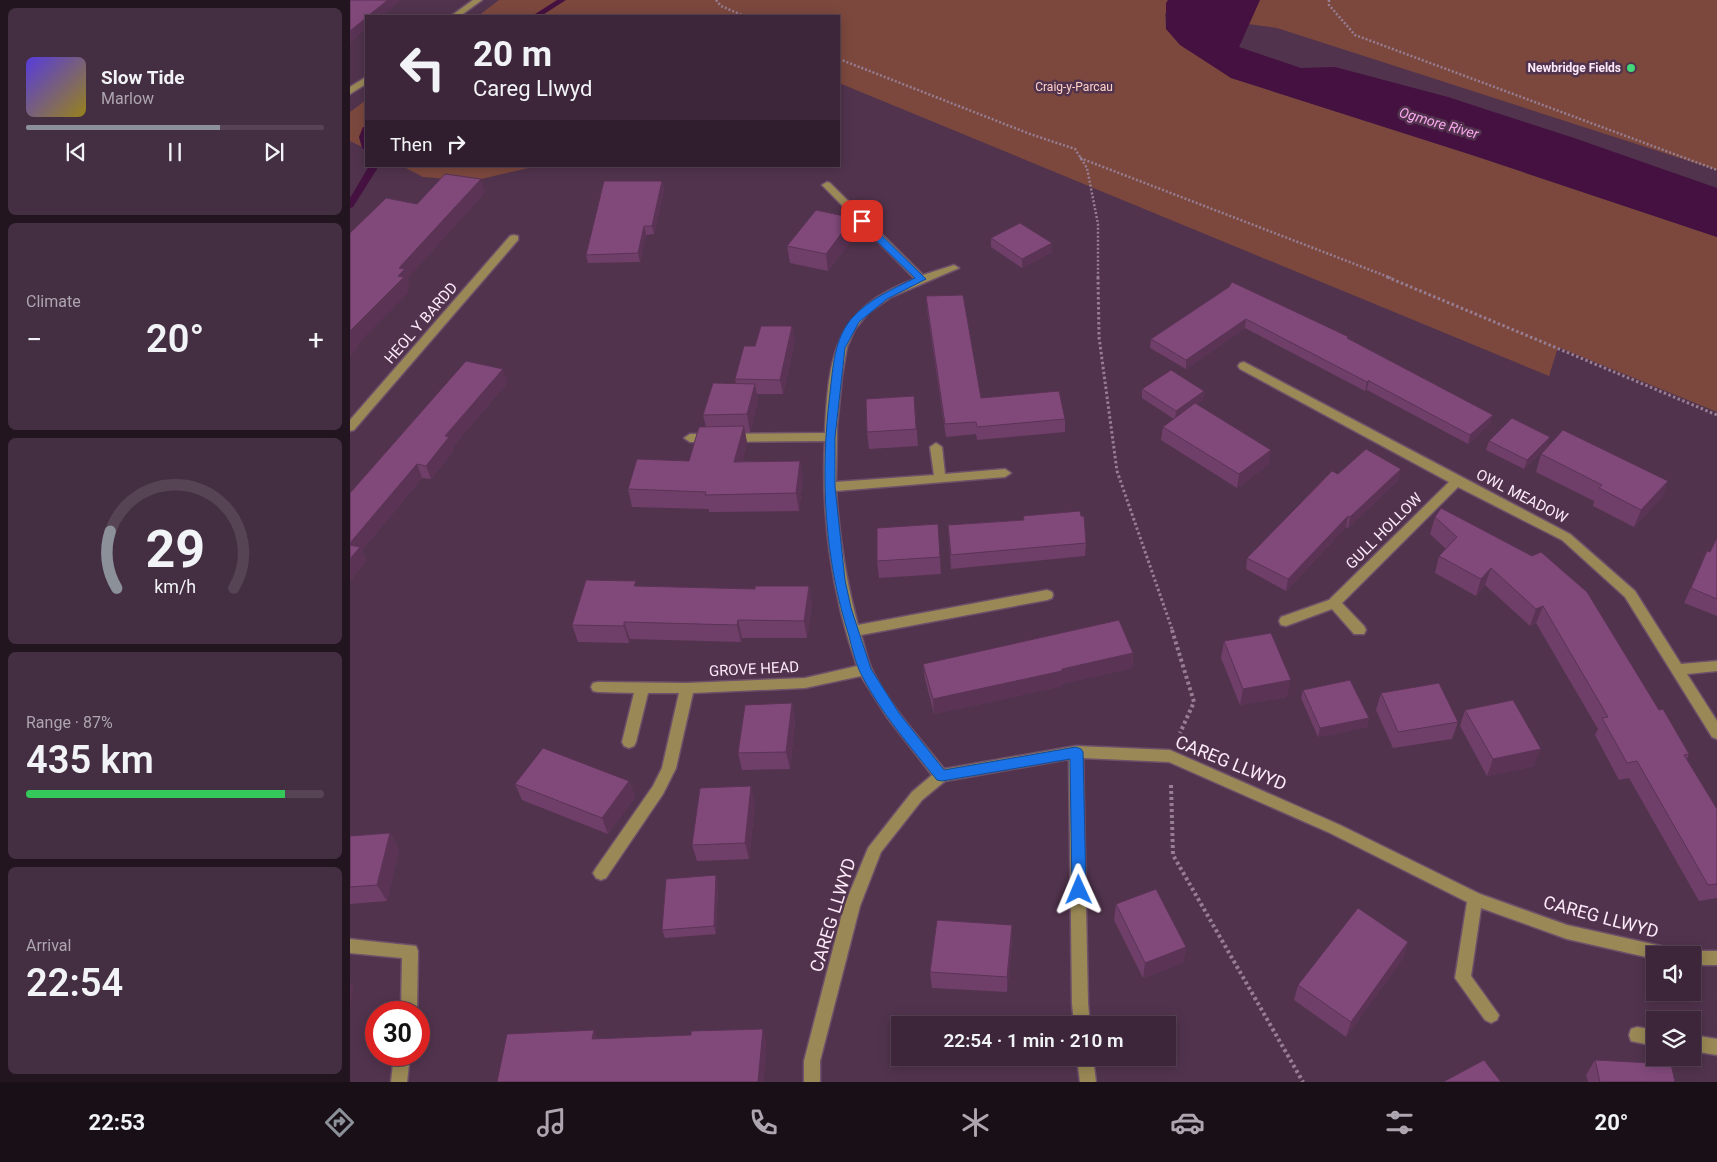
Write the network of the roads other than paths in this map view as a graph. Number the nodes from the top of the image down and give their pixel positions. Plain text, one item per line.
1 (478, 0) edge
2 (456, 15) edge
3 (365, 81) edge
4 (350, 91) edge
5 (827, 185) dead end
6 (514, 238) dead end
7 (954, 268) dead end
8 (921, 279) junction
9 (1244, 366) dead end
10 (350, 427) edge
11 (830, 437) junction
12 (690, 438) dead end
13 (936, 447) dead end
14 (1005, 473) dead end
15 (940, 478) junction
16 (1457, 481) junction
17 (829, 487) junction
18 (1046, 595) dead end
19 (1334, 603) junction
20 (1286, 621) dead end
21 (1359, 630) dead end
22 (853, 631) junction
23 (1717, 666) edge
24 (866, 670) junction
25 (1679, 670) junction
26 (598, 687) dead end
27 (642, 688) junction
28 (687, 688) junction
29 (1717, 733) edge
30 (629, 742) dead end
31 (1076, 752) junction
32 (942, 776) junction
33 (601, 873) dead end
34 (1475, 899) junction
35 (350, 946) edge
36 (1646, 950) edge
37 (1701, 958) edge
38 (1717, 958) edge
39 (408, 1001) edge
40 (1491, 1015) dead end
41 (1081, 1016) edge
42 (1637, 1035) dead end
43 (1646, 1036) edge
44 (1701, 1044) edge
45 (1717, 1047) edge
46 (401, 1066) edge
47 (1087, 1066) edge
48 (399, 1082) edge
49 (812, 1082) edge
50 (1088, 1082) edge

1 - 2 street
3 - 4 street
5 - 8 street
6 - 10 street, HEOL Y BARDD
7 - 8 street
8 - 11 street
9 - 16 street, OWL MEADOW
11 - 12 street
11 - 17 street
13 - 15 street
14 - 15 street
15 - 17 street
16 - 19 street, GULL HOLLOW
16 - 25 street, OWL MEADOW
17 - 22 street
18 - 22 street
19 - 20 street, GULL HOLLOW
19 - 21 street
22 - 24 street
23 - 25 street
24 - 28 street, GROVE HEAD
24 - 32 street
25 - 29 street, OWL MEADOW
26 - 27 street, GROVE HEAD
27 - 28 street, GROVE HEAD
27 - 30 street
28 - 33 street
31 - 32 street, CAREG LLWYD
31 - 34 street, CAREG LLWYD
31 - 41 street
32 - 49 street, CAREG LLWYD
34 - 36 street, CAREG LLWYD
34 - 40 street
35 - 39 street
37 - 38 street
42 - 43 street
44 - 45 street
46 - 48 street
47 - 50 street

